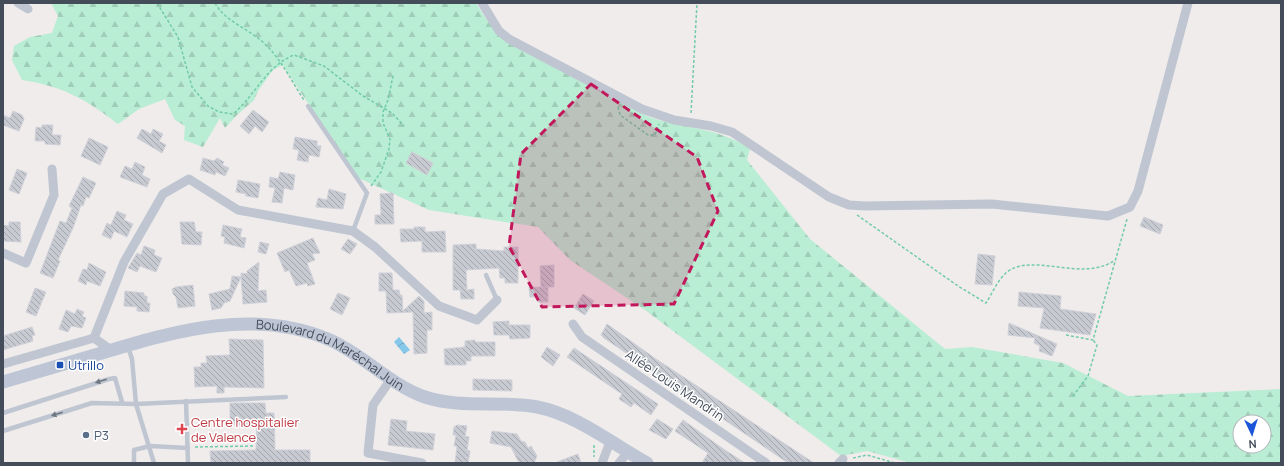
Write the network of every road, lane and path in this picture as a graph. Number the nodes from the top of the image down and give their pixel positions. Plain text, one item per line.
1 (18, 3) edge
2 (157, 3) edge
3 (215, 3) edge
4 (482, 3) edge
5 (697, 3) edge
6 (1188, 3) edge
7 (28, 9) dead end
8 (278, 62) junction
9 (393, 76) dead end
10 (614, 93) junction
11 (308, 106) joint
12 (384, 107) junction
13 (658, 114) junction
14 (690, 123) junction
15 (404, 126) dead end
16 (52, 169) dead end
17 (367, 193) junction
18 (849, 205) junction
19 (1130, 207) junction
20 (353, 231) junction
21 (3, 253) edge
22 (1115, 260) junction
23 (486, 275) dead end
24 (497, 300) joint
25 (573, 324) dead end
26 (1066, 335) dead end
27 (94, 338) junction
28 (1093, 340) junction
29 (128, 345) junction
30 (111, 350) junction
31 (3, 364) edge
32 (391, 379) junction
33 (3, 382) edge
34 (1073, 396) dead end
35 (286, 397) dead end
36 (186, 401) junction
37 (122, 402) junction
38 (136, 404) junction
39 (3, 413) edge
40 (3, 431) edge
41 (609, 445) junction
42 (150, 446) junction
43 (255, 446) dead end
44 (188, 448) junction
45 (628, 452) junction
46 (598, 461) edge
47 (841, 461) edge
48 (134, 463) edge
49 (154, 463) edge
50 (188, 463) edge
51 (422, 463) edge
52 (619, 463) edge
53 (647, 463) edge
54 (766, 463) edge
55 (895, 463) edge

1 - 7 street
2 - 8 path
3 - 8 path
4 - 10 street
5 - 14 path
6 - 19 street
8 - 11 path
8 - 12 path
9 - 12 path
10 - 13 street
10 - 13 path
11 - 17 lane
12 - 15 path
12 - 17 path
13 - 14 street
14 - 18 street
16 - 21 street
17 - 20 lane
18 - 19 street
18 - 22 path
19 - 22 path
20 - 24 street
20 - 27 street
22 - 28 path
23 - 24 lane
25 - 54 street, Allée Louis Mandrin
26 - 28 path
27 - 30 street
27 - 31 street
28 - 34 path
29 - 30 main road, Boulevard du Maréchal Juin
29 - 32 main road, Boulevard du Maréchal Juin
29 - 38 lane
30 - 33 main road, Boulevard du Maréchal Juin
32 - 41 main road, Boulevard du Maréchal Juin
32 - 51 street
35 - 36 lane
36 - 38 lane
36 - 44 lane
37 - 38 lane
37 -> 39 lane
37 -> 40 lane
38 - 42 lane
41 - 45 main road, Boulevard du Maréchal Juin
41 - 46 street
41 - 46 path
42 - 44 lane
42 - 48 lane
42 - 49 lane
43 - 44 path
44 - 50 lane
45 - 52 street
45 - 53 main road, Boulevard du Maréchal Juin
47 - 55 path

